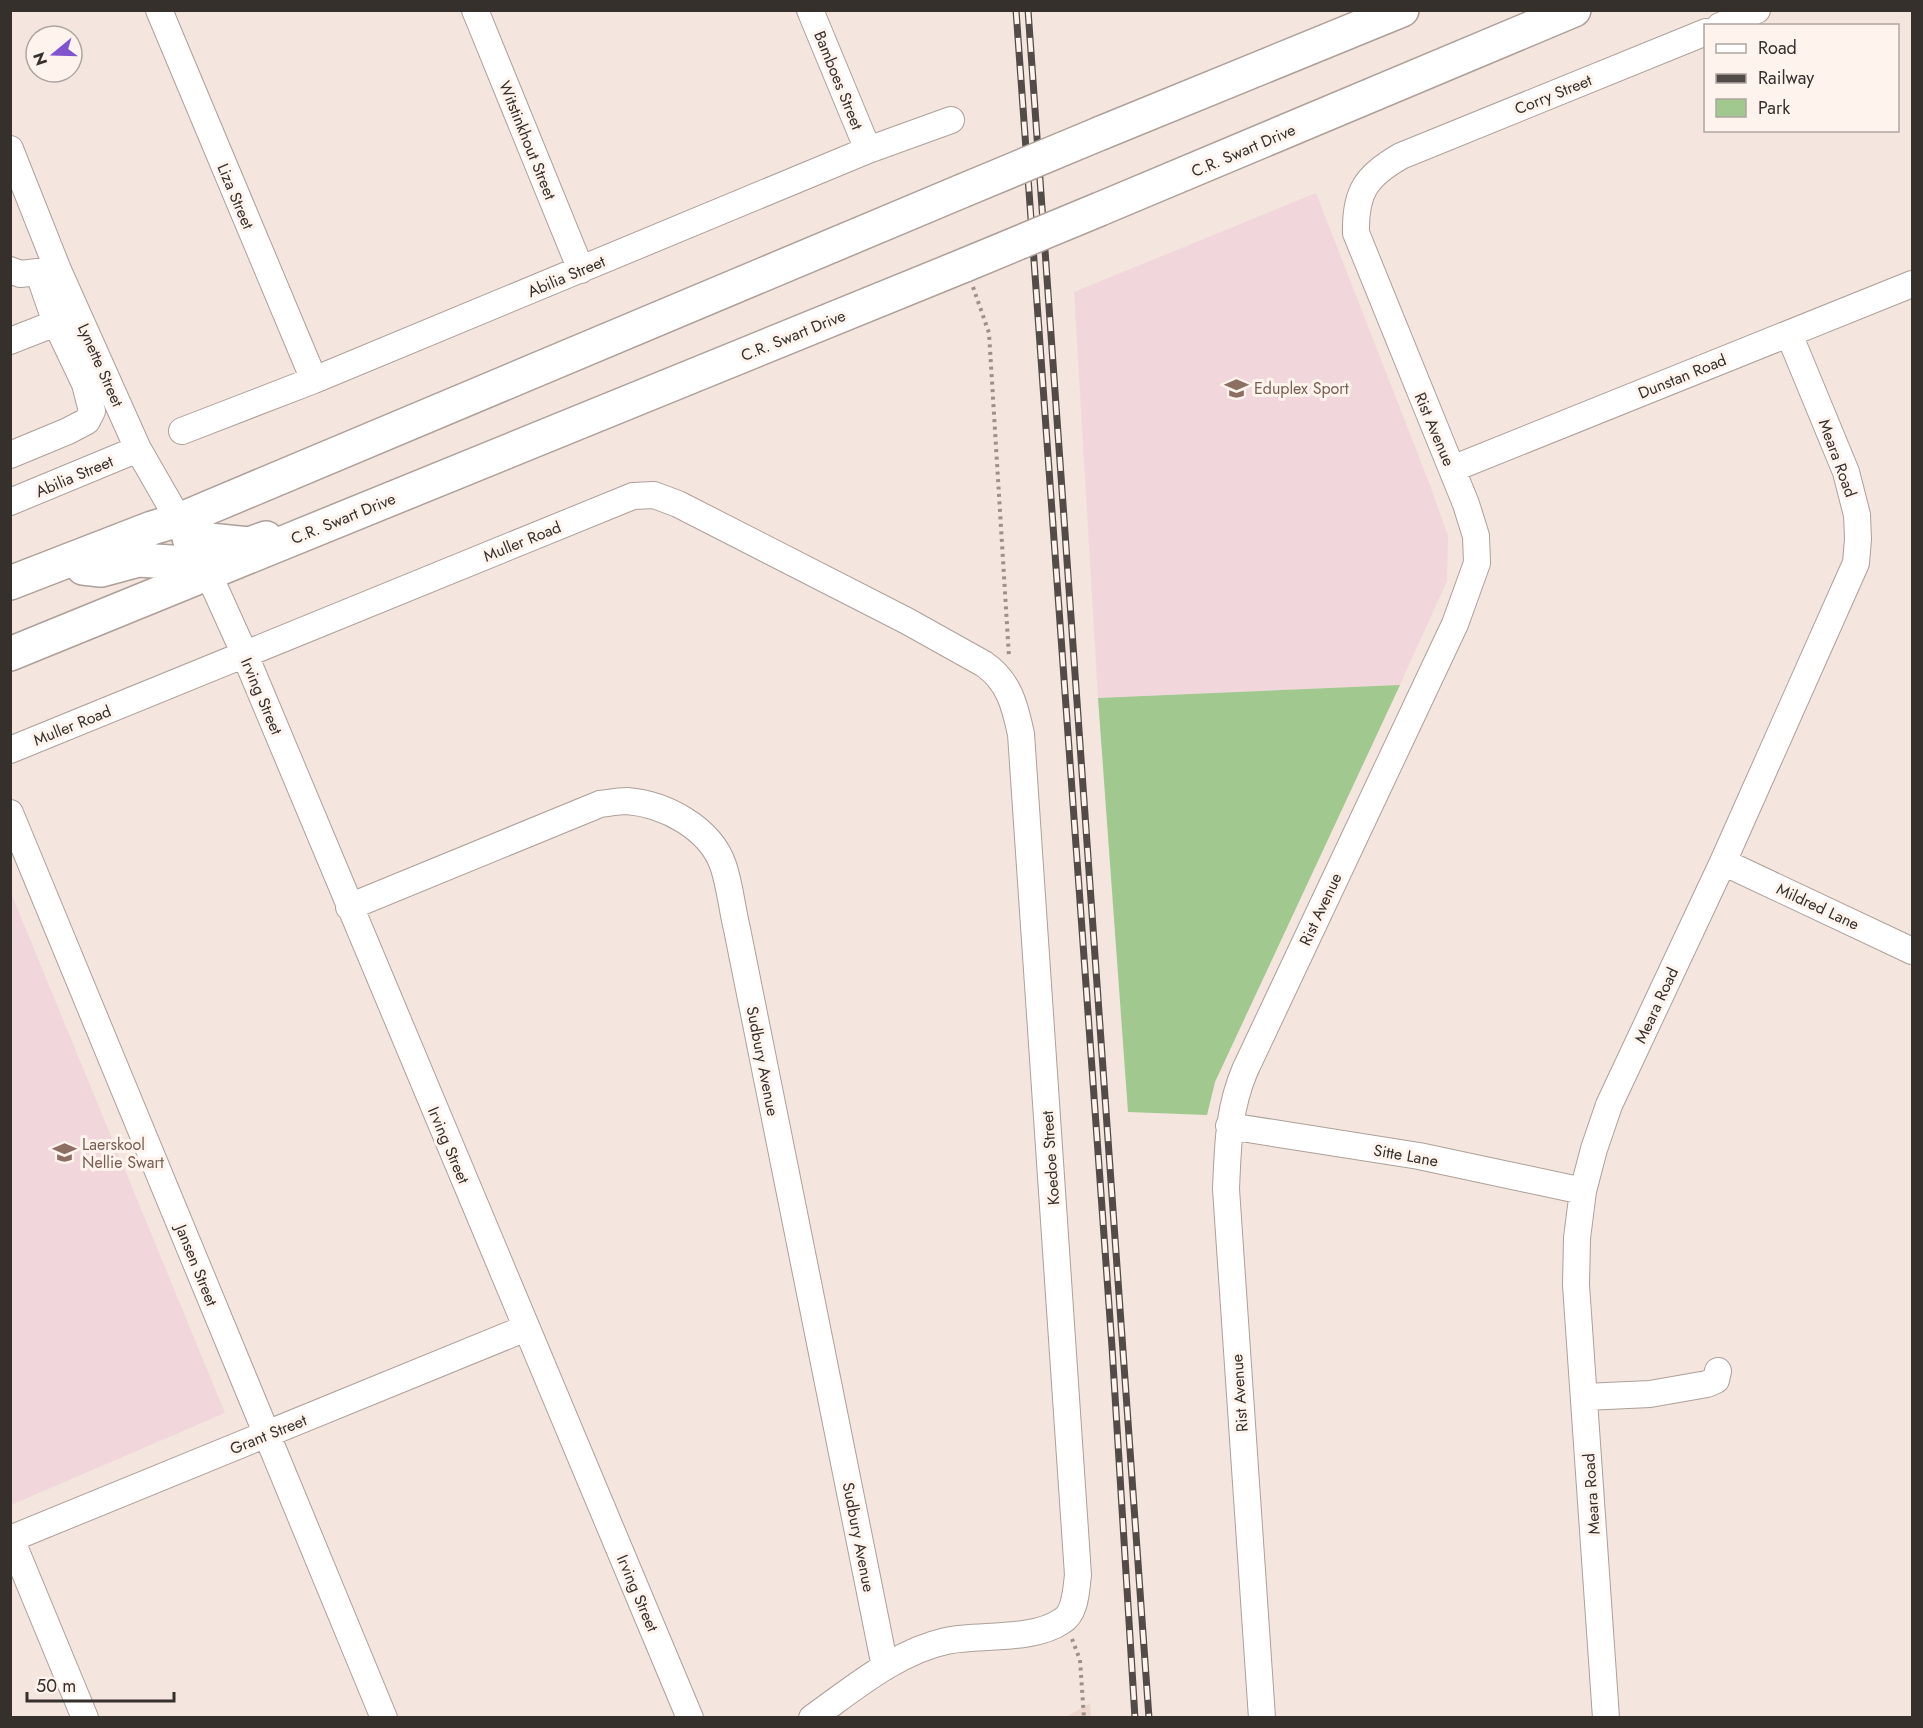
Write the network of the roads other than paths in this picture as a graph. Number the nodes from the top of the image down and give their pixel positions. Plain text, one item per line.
1 (159, 10) edge
2 (475, 10) edge
3 (810, 10) edge
4 (1402, 10) edge
5 (1574, 10) edge
6 (1757, 10) edge
7 (1725, 24) edge
8 (1704, 33) edge
9 (951, 120) dead end
10 (10, 149) edge
11 (868, 150) junction
12 (1401, 156) joint
13 (10, 270) edge
14 (581, 270) junction
15 (49, 272) junction
16 (1912, 284) edge
17 (56, 323) junction
18 (1788, 334) junction
19 (10, 341) edge
20 (314, 380) junction
21 (182, 431) dead end
22 (138, 449) junction
23 (10, 455) edge
24 (1452, 469) junction
25 (10, 502) edge
26 (195, 549) junction
27 (68, 561) junction
28 (10, 583) edge
29 (10, 654) edge
30 (245, 655) junction
31 (1011, 694) joint
32 (10, 750) edge
33 (10, 813) edge
34 (1723, 862) junction
35 (350, 907) junction
36 (1912, 951) edge
37 (1229, 1126) junction
38 (1582, 1191) junction
39 (526, 1328) junction
40 (1718, 1371) dead end
41 (1585, 1396) junction
42 (267, 1435) junction
43 (11, 1539) edge
44 (885, 1667) junction
45 (85, 1718) edge
46 (384, 1718) edge
47 (690, 1718) edge
48 (812, 1718) edge
49 (1262, 1718) edge
50 (1606, 1718) edge

1 - 20 street, Liza Street
2 - 14 street, Witstinkhout Street
3 - 11 street, Bamboes Street
4 - 26 main road, C.R. Swart Drive, bridge
5 - 26 main road, C.R. Swart Drive, bridge
6 - 7 street
8 - 12 street, Corry Street
9 - 11 street, Abilia Street
10 - 15 street, Lynette Street
11 - 14 street, Abilia Street
12 - 24 street, Rist Avenue
13 - 15 street
14 - 20 street, Abilia Street
15 - 17 street
15 - 22 street, Lynette Street
16 - 18 street, Dunstan Road
17 - 19 street
17 - 23 street
18 - 24 street, Dunstan Road
18 - 34 street, Meara Road
20 - 21 street, Abilia Street
22 - 25 street, Abilia Street
22 - 26 street, Lynette Street
24 - 37 street, Rist Avenue
26 - 27 main road, C.R. Swart Drive
26 - 27 main road
26 - 29 main road, C.R. Swart Drive
26 - 30 street, Irving Street
27 - 28 main road, C.R. Swart Drive
30 - 31 street, Muller Road
30 - 32 street, Muller Road
30 - 35 street, Irving Street
31 - 44 street, Koedoe Street
33 - 42 street, Jansen Street
34 - 36 street, Mildred Lane
34 - 38 street, Meara Road
35 - 39 street, Irving Street
35 - 44 street, Sudbury Avenue
37 - 38 street, Sitte Lane
37 - 49 street, Rist Avenue
38 - 41 street, Meara Road
39 - 42 street, Grant Street
39 - 47 street, Irving Street
40 - 41 street
41 - 50 street, Meara Road
42 - 43 street, Grant Street
42 - 46 street, Jansen Street
43 - 45 street
44 - 48 street

